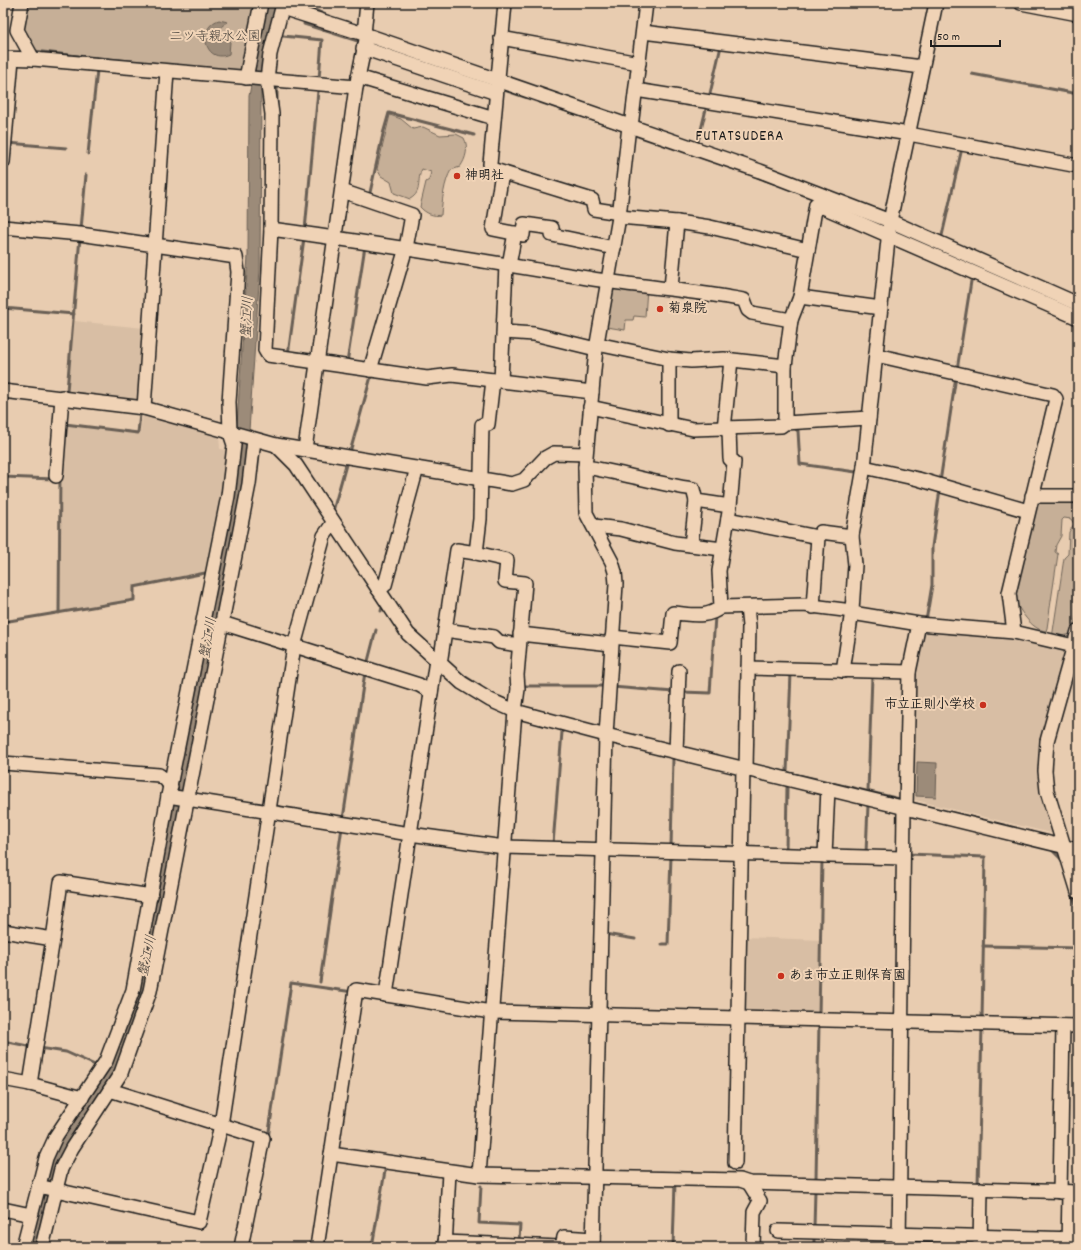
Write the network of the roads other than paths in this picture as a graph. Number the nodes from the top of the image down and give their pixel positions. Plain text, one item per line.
1 (22, 3) edge
2 (261, 3) edge
3 (367, 3) edge
4 (505, 3) edge
5 (646, 3) edge
6 (936, 3) edge
7 (1021, 3) edge
8 (285, 5) edge
9 (1078, 14) edge
10 (643, 32) junction
11 (501, 38) junction
12 (365, 40) junction
13 (8, 58) edge
14 (33, 58) junction
15 (639, 64) junction
16 (922, 67) junction
17 (167, 71) junction
18 (246, 78) junction
19 (267, 80) junction
20 (357, 82) junction
21 (496, 86) junction
22 (636, 90) junction
23 (494, 118) junction
24 (629, 130) junction
25 (909, 134) junction
26 (3, 162) edge
27 (1078, 166) edge
28 (502, 173) junction
29 (342, 192) junction
30 (619, 215) junction
31 (677, 222) junction
32 (3, 227) edge
33 (890, 228) junction
34 (271, 229) junction
35 (515, 233) junction
36 (336, 238) junction
37 (155, 245) junction
38 (406, 248) junction
39 (614, 248) junction
40 (808, 250) junction
41 (508, 265) junction
42 (609, 281) junction
43 (671, 288) junction
44 (800, 297) junction
45 (1078, 304) edge
46 (881, 308) junction
47 (1078, 318) edge
48 (792, 320) junction
49 (504, 332) junction
50 (597, 347) junction
51 (876, 355) junction
52 (669, 359) junction
53 (731, 360) junction
54 (317, 362) junction
55 (785, 366) junction
56 (370, 370) junction
57 (497, 380) junction
58 (3, 391) edge
59 (592, 392) junction
60 (62, 397) junction
61 (144, 408) junction
62 (590, 408) junction
63 (869, 418) junction
64 (785, 423) junction
65 (669, 425) junction
66 (726, 429) junction
67 (232, 434) junction
68 (252, 439) junction
69 (276, 445) junction
70 (305, 449) junction
71 (585, 460) junction
72 (864, 467) junction
73 (417, 468) junction
74 (56, 476) dead end
75 (480, 479) junction
76 (1032, 496) junction
77 (1078, 496) edge
78 (696, 501) junction
79 (730, 506) junction
80 (1028, 511) junction
81 (728, 519) junction
82 (333, 524) junction
83 (594, 526) junction
84 (818, 536) junction
85 (852, 536) junction
86 (691, 545) junction
87 (722, 549) junction
88 (476, 553) junction
89 (378, 589) junction
90 (721, 607) junction
91 (813, 607) junction
92 (747, 608) junction
93 (852, 612) junction
94 (222, 623) junction
95 (919, 624) junction
96 (445, 630) junction
97 (1014, 632) junction
98 (1078, 632) edge
99 (520, 639) junction
100 (611, 640) junction
101 (294, 646) junction
102 (1076, 647) edge
103 (438, 662) junction
104 (748, 668) junction
105 (679, 671) dead end
106 (843, 671) junction
107 (909, 672) junction
108 (431, 692) junction
109 (515, 711) junction
110 (606, 735) junction
111 (676, 752) junction
112 (3, 763) edge
113 (744, 768) junction
114 (828, 788) junction
115 (170, 793) junction
116 (187, 800) junction
117 (905, 807) junction
118 (270, 813) junction
119 (410, 834) junction
120 (1064, 846) junction
121 (504, 847) junction
122 (603, 850) junction
123 (1078, 850) edge
124 (742, 854) junction
125 (825, 856) junction
126 (902, 858) junction
127 (1078, 892) edge
128 (151, 896) junction
129 (3, 931) edge
130 (53, 939) junction
131 (386, 995) junction
132 (492, 1012) junction
133 (599, 1014) junction
134 (738, 1018) junction
135 (902, 1022) junction
136 (1063, 1026) junction
137 (1078, 1026) edge
138 (3, 1079) edge
139 (30, 1084) junction
140 (110, 1090) junction
141 (82, 1098) junction
142 (221, 1125) junction
143 (331, 1154) junction
144 (735, 1163) dead end
145 (448, 1172) junction
146 (479, 1175) junction
147 (595, 1178) junction
148 (749, 1183) junction
149 (39, 1186) junction
150 (900, 1188) junction
151 (981, 1189) junction
152 (55, 1190) junction
153 (1069, 1192) edge
154 (3, 1209) edge
155 (31, 1215) junction
156 (778, 1231) dead end
157 (899, 1241) edge
158 (980, 1242) edge
159 (1071, 1242) edge
160 (593, 1243) edge
161 (445, 1245) edge
162 (23, 1247) edge
163 (42, 1247) edge
164 (240, 1247) edge
165 (317, 1247) edge
166 (560, 1247) edge
167 (753, 1247) edge

1 - 14 street
2 - 18 street
3 - 12 street
4 - 11 street
5 - 10 street
6 - 16 street
7 - 9 street
8 - 12 street
8 - 19 street
10 - 15 street
10 - 16 street
11 - 15 street
11 - 21 street
12 - 20 street
12 - 21 street
13 - 14 street
13 - 26 street
14 - 17 street
15 - 22 street
16 - 25 street
17 - 18 street
17 - 37 street
18 - 19 street
19 - 20 street
19 - 34 street
20 - 23 street
20 - 29 street
21 - 23 street
21 - 24 street
22 - 24 street
22 - 25 street
23 - 28 street
24 - 30 street
24 - 33 street
25 - 27 street
25 - 33 street
28 - 30 street
28 - 35 street
29 - 36 street
29 - 38 street
30 - 31 street
30 - 39 street
31 - 40 street
31 - 43 street
32 - 37 street
33 - 40 street
33 - 45 street
33 - 46 street
33 - 47 street
34 - 36 street
34 - 54 street
35 - 39 street
35 - 41 street
36 - 38 street
36 - 54 street
37 - 61 street
37 - 67 street
38 - 41 street
38 - 56 street
39 - 42 street
40 - 44 street
41 - 42 street
41 - 49 street
42 - 43 street
42 - 50 street
43 - 48 street
44 - 46 street
44 - 48 street
46 - 51 street
48 - 55 street
49 - 50 street
49 - 57 street
50 - 52 street
50 - 59 street
51 - 63 street
51 - 76 street
52 - 53 street
52 - 65 street
53 - 55 street
53 - 66 street
54 - 56 street
54 - 70 street
55 - 64 street
56 - 57 street
57 - 59 street
57 - 75 street
58 - 60 street
59 - 62 street
60 - 61 street
60 - 74 street
61 - 67 street
62 - 65 street
62 - 71 street
63 - 64 street
63 - 72 street
64 - 66 street
65 - 66 street
66 - 79 street
67 - 68 street
67 - 115 street
68 - 69 street
68 - 94 street
69 - 70 street
69 - 82 street
70 - 73 street
71 - 75 street
71 - 78 street
71 - 83 street
72 - 80 street
72 - 85 street
73 - 75 street
73 - 89 street
75 - 88 street
76 - 77 street
76 - 80 street
78 - 79 street
78 - 86 street
79 - 81 street
80 - 97 street
81 - 84 street
81 - 87 street
82 - 89 street
82 - 101 street
83 - 86 street
83 - 100 street
84 - 85 street
84 - 91 street
85 - 93 street
86 - 87 street
87 - 90 street
88 - 96 street
88 - 99 street
89 - 103 street
90 - 92 street
90 - 100 street
91 - 92 street
91 - 93 street
92 - 104 street
93 - 95 street
93 - 106 street
94 - 101 street
94 - 116 street
95 - 97 street
95 - 107 street
96 - 99 street
96 - 103 street
97 - 102 street
98 - 102 street
99 - 100 street
99 - 109 street
100 - 110 street
101 - 108 street
101 - 118 street
102 - 120 street
103 - 108 street
103 - 109 street
104 - 106 street
104 - 113 street
105 - 111 street
106 - 107 street
107 - 117 street
108 - 119 street
109 - 110 street
109 - 121 street
110 - 111 street
110 - 122 street
111 - 113 street
112 - 115 street
113 - 114 street
113 - 124 street
114 - 117 street
114 - 125 street
115 - 116 street
115 - 128 street
116 - 118 street
116 - 140 street
117 - 120 street
117 - 126 street
118 - 119 street
118 - 142 street
119 - 121 street
119 - 131 street
120 - 123 street
120 - 127 street
121 - 122 street
121 - 132 street
122 - 124 street
122 - 133 street
124 - 125 street
124 - 134 street
125 - 126 street
126 - 135 street
128 - 130 street
128 - 141 street
129 - 130 street
130 - 139 street
131 - 132 street
131 - 143 street
132 - 133 street
132 - 146 street
133 - 134 street
133 - 147 street
134 - 135 street
134 - 144 street
135 - 136 street
135 - 150 street
136 - 137 street
136 - 153 street
138 - 139 street
139 - 141 street
140 - 142 street
140 - 152 street
141 - 149 street
142 - 152 street
142 - 164 street
143 - 145 street
143 - 165 street
145 - 146 street
145 - 161 street
146 - 147 street
147 - 148 street
147 - 160 street
148 - 150 street
148 - 167 street
149 - 152 street
149 - 155 street
150 - 151 street
150 - 157 street
151 - 153 street
151 - 158 street
152 - 163 street
153 - 159 street
154 - 155 street
155 - 162 street
156 - 157 street
157 - 158 street
158 - 159 street
160 - 166 street
161 - 166 street

